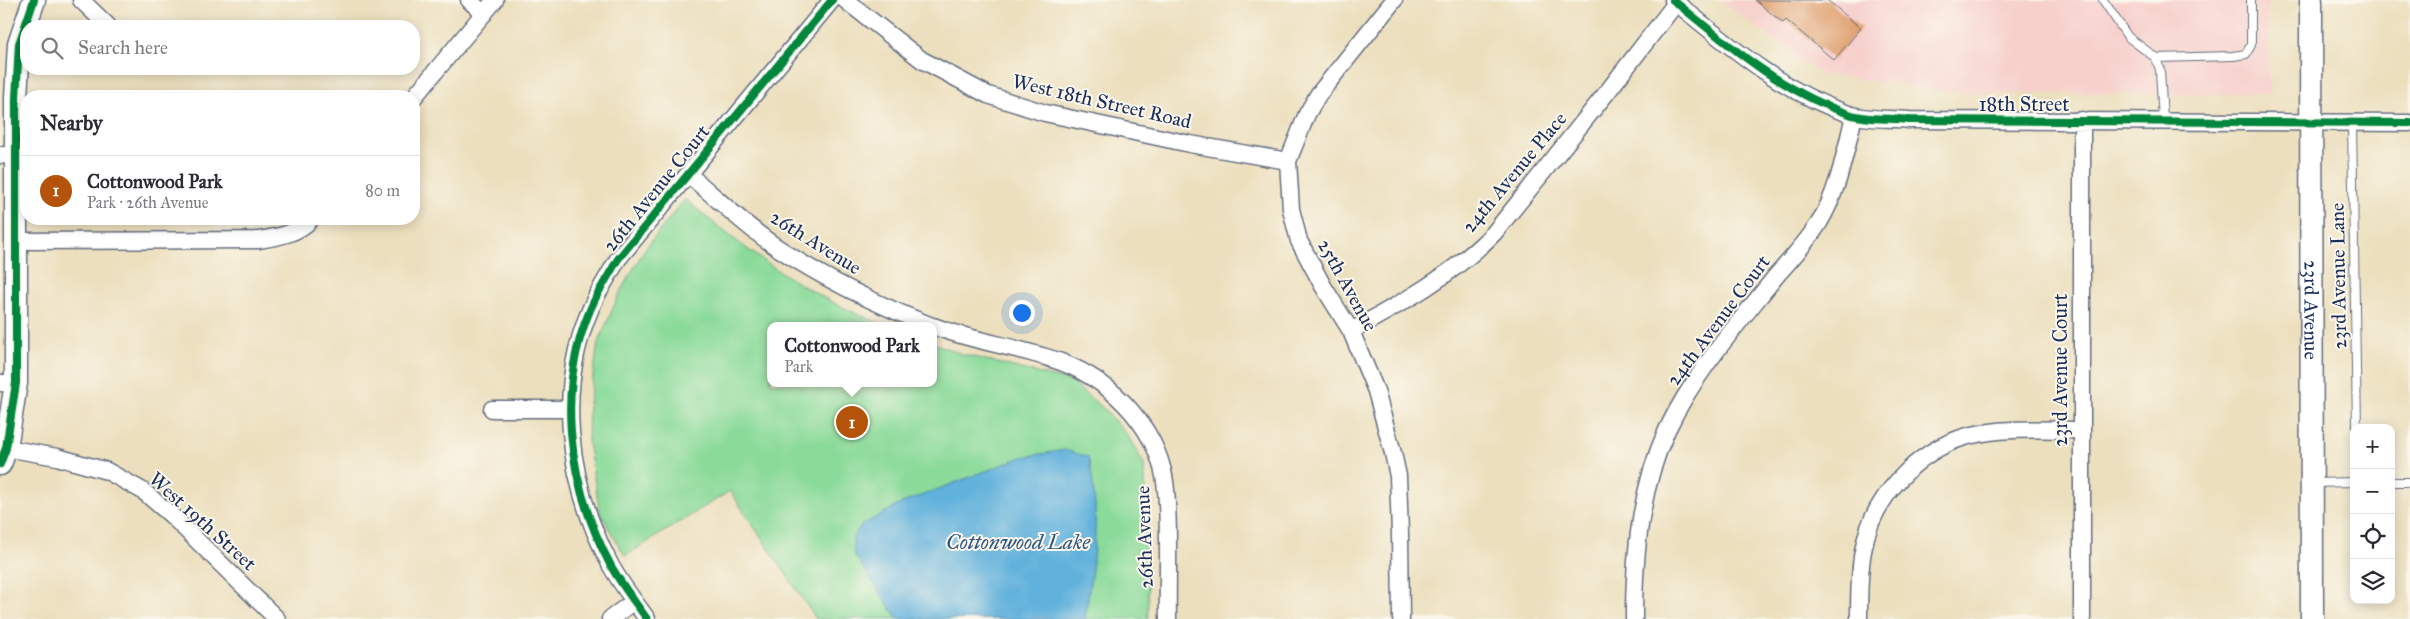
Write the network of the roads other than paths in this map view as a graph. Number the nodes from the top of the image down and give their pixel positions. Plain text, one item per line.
1 (34, 0) edge
2 (81, 0) edge
3 (469, 0) edge
4 (495, 0) edge
5 (832, 0) edge
6 (845, 0) edge
7 (1394, 0) edge
8 (2103, 0) edge
9 (2251, 0) edge
10 (2311, 0) edge
11 (1674, 1) edge
12 (484, 14) junction
13 (27, 20) edge
14 (102, 20) edge
15 (20, 41) edge
16 (2156, 58) junction
17 (420, 90) edge
18 (1854, 116) junction
19 (2082, 120) junction
20 (2163, 120) junction
21 (2312, 122) junction
22 (2352, 123) junction
23 (2410, 123) edge
24 (8, 156) edge
25 (1288, 161) junction
26 (688, 175) junction
27 (306, 225) edge
28 (17, 241) junction
29 (923, 322) edge
30 (937, 327) edge
31 (1351, 331) junction
32 (8, 383) edge
33 (492, 408) dead end
34 (569, 409) junction
35 (2357, 424) edge
36 (2081, 430) junction
37 (3, 456) edge
38 (2350, 482) edge
39 (2395, 482) edge
40 (2410, 482) edge
41 (2311, 483) junction
42 (634, 601) junction
43 (276, 619) edge
44 (610, 619) edge
45 (647, 619) edge
46 (1168, 619) edge
47 (1401, 619) edge
48 (1634, 619) edge
49 (1859, 619) edge
50 (2082, 619) edge
51 (2312, 619) edge

1 - 13 main road
2 - 14 street
3 - 12 street
4 - 12 street
5 - 26 street, 26th Avenue Court
6 - 25 street, West 18th Street Road
7 - 25 street, 25th Avenue
8 - 16 lane
9 - 16 lane
10 - 21 main road, 23rd Avenue
11 - 18 street, 18th Street
11 - 31 street, 24th Avenue Place
12 - 17 street
15 - 24 main road
16 - 20 lane
18 - 19 street, 18th Street
18 - 48 street, 24th Avenue Court
19 - 20 street, 18th Street
19 - 36 street, 23rd Avenue Court
20 - 21 street, 18th Street
21 - 22 street, 18th Street
21 - 41 main road, 23rd Avenue
22 - 23 street, 18th Street
22 - 35 lane, 23rd Avenue Lane
24 - 28 main road
25 - 31 street, 25th Avenue
26 - 29 street, 26th Avenue
26 - 34 street, 26th Avenue Court
27 - 28 street
28 - 32 main road
30 - 46 street, 26th Avenue
31 - 47 street, 25th Avenue
32 - 37 main road
33 - 34 street
34 - 42 street, 26th Avenue Court
36 - 49 street
36 - 50 street, 23rd Avenue Court
37 - 43 street, West 19th Street
38 - 41 lane
39 - 40 lane
41 - 51 main road, 23rd Avenue
42 - 44 street
42 - 45 street, 26th Avenue Court

